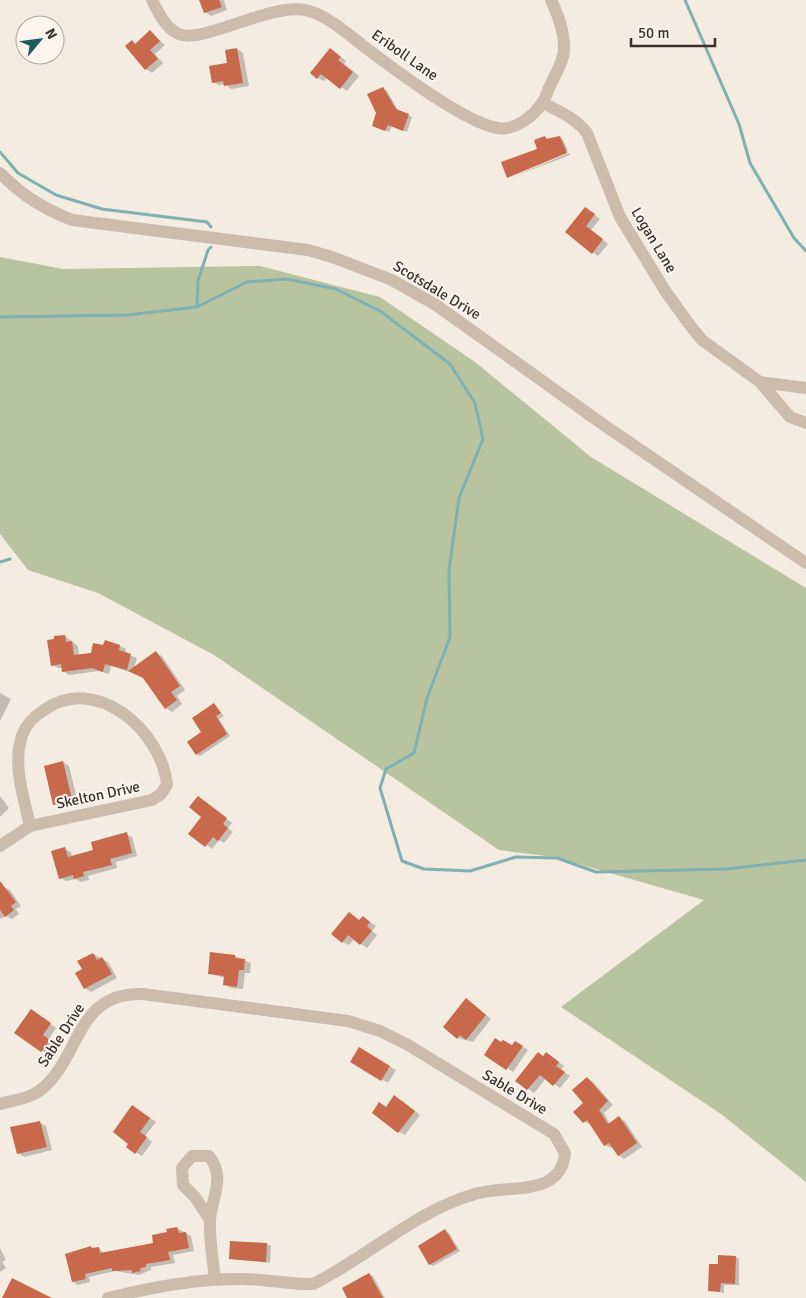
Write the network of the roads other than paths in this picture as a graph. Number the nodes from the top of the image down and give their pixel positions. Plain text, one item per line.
1 (152, 0) edge
2 (551, 0) edge
3 (542, 103) junction
4 (0, 173) edge
5 (760, 382) junction
6 (806, 388) edge
7 (806, 423) edge
8 (806, 563) edge
9 (30, 826) junction
10 (0, 846) edge
11 (0, 1104) edge
12 (210, 1220) junction
13 (215, 1279) junction
14 (108, 1298) edge

1 - 3 street, Eriboll Lane
2 - 3 street, Eriboll Lane
3 - 5 street, Logan Lane
4 - 8 street, Scotsdale Drive
5 - 6 street, Logan Lane
5 - 7 street, Logan Lane
9 - 9 street, Skelton Drive
9 - 10 street, Skelton Drive
11 - 13 street, Sable Drive
12 - 12 street
12 - 13 street
13 - 14 street, Sable Drive

